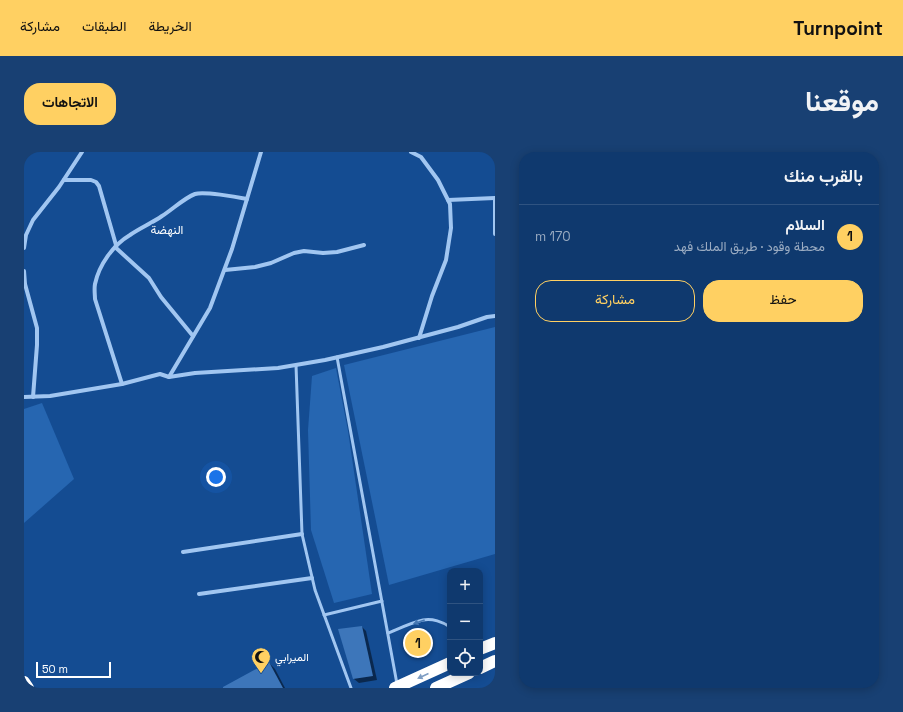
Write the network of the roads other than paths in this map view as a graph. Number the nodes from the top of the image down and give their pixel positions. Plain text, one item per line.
1 (82, 152) edge
2 (261, 152) edge
3 (410, 152) edge
4 (64, 180) junction
5 (247, 198) junction
6 (495, 199) edge
7 (448, 200) junction
8 (495, 234) edge
9 (364, 245) dead end
10 (116, 246) junction
11 (24, 248) edge
12 (225, 270) junction
13 (24, 271) edge
14 (495, 316) edge
15 (193, 336) junction
16 (419, 338) junction
17 (337, 357) junction
18 (296, 365) junction
19 (169, 377) junction
20 (122, 384) junction
21 (33, 397) junction
22 (24, 398) edge
23 (302, 534) junction
24 (183, 552) dead end
25 (312, 578) junction
26 (199, 594) dead end
27 (382, 601) junction
28 (324, 615) junction
29 (447, 625) edge
30 (388, 634) junction
31 (495, 643) edge
32 (483, 648) edge
33 (495, 661) edge
34 (447, 664) edge
35 (483, 667) edge
36 (462, 676) edge
37 (24, 682) edge
38 (28, 688) edge
39 (351, 688) edge
40 (396, 688) edge
41 (436, 688) edge

1 - 4 street
2 - 5 street
3 - 7 street
4 - 10 street
4 - 11 street
5 - 10 street
5 - 12 street
6 - 7 street
6 - 8 street
7 - 16 street
9 - 12 street
10 - 15 street
10 - 20 street
12 - 15 street
13 - 21 street
14 - 16 street
15 - 19 street
16 - 17 street
17 - 18 street
17 - 27 lane
18 - 19 street
18 - 23 lane
19 - 20 street
20 - 21 street
21 - 22 street
23 - 24 street
23 - 25 lane
25 - 26 street
25 - 28 lane
27 - 28 lane
27 - 30 lane
28 - 39 lane
29 -> 30 lane
30 - 40 lane
31 - 32 highway
33 - 35 highway
34 -> 40 highway
36 - 41 highway
37 - 38 highway

